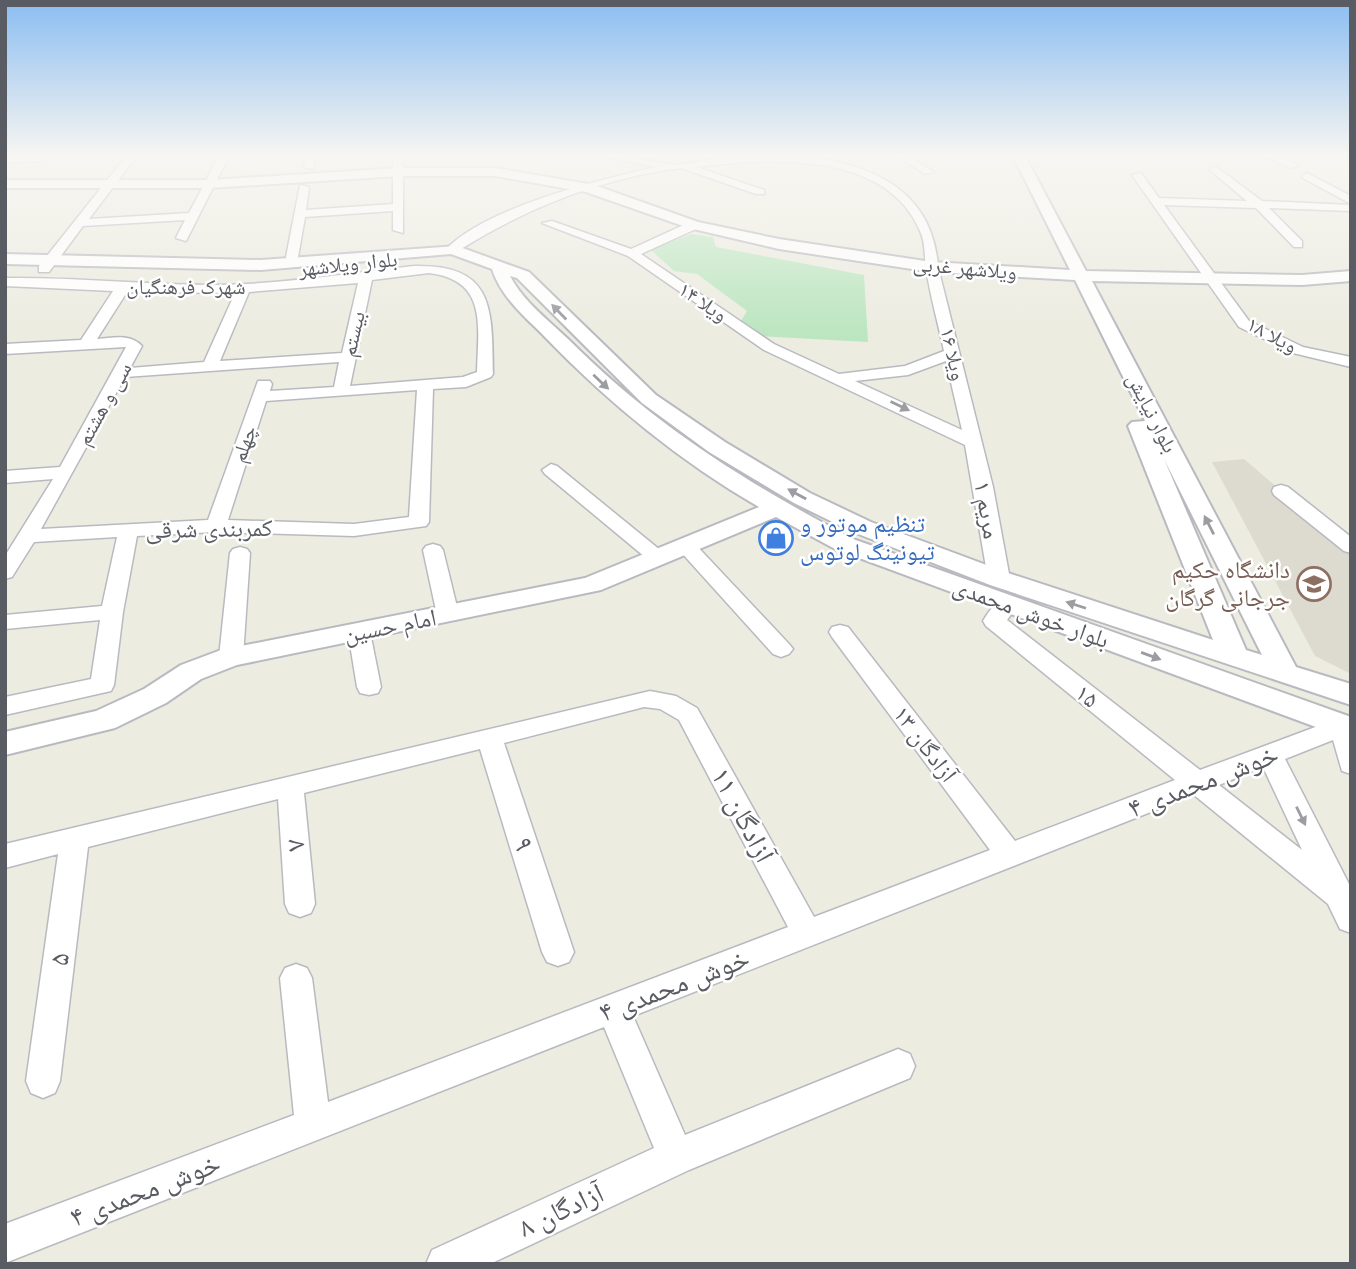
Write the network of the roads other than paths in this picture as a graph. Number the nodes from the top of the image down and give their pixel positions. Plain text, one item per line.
1 (88, 213) edge
2 (194, 213) edge
3 (309, 213) edge
4 (398, 213) edge
5 (514, 213) edge
6 (661, 213) edge
7 (914, 213) edge
8 (1039, 213) edge
9 (1164, 213) edge
10 (1266, 213) edge
11 (299, 214) joint
12 (193, 216) junction
13 (80, 223) junction
14 (548, 223) dead end
15 (694, 225) junction
16 (398, 230) dead end
17 (182, 238) dead end
18 (1298, 244) dead end
19 (452, 249) junction
20 (632, 253) junction
21 (292, 257) dead end
22 (5, 259) edge
23 (48, 265) junction
24 (932, 267) junction
25 (1074, 276) junction
26 (1351, 276) edge
27 (366, 277) junction
28 (1212, 279) junction
29 (7, 280) edge
30 (123, 287) junction
31 (244, 287) junction
32 (86, 344) junction
33 (581, 348) junction
34 (5, 349) edge
35 (953, 353) junction
36 (348, 357) junction
37 (273, 362) junction
38 (1118, 362) junction
39 (1351, 362) edge
40 (210, 366) junction
41 (120, 373) junction
42 (838, 379) junction
43 (425, 383) junction
44 (341, 390) junction
45 (259, 397) junction
46 (973, 442) junction
47 (1154, 460) junction
48 (1177, 463) junction
49 (551, 470) dead end
50 (66, 472) junction
51 (5, 477) edge
52 (1281, 491) dead end
53 (776, 508) junction
54 (216, 526) junction
55 (128, 531) junction
56 (28, 536) junction
57 (687, 547) junction
58 (1351, 547) edge
59 (433, 550) dead end
60 (240, 554) dead end
61 (658, 558) junction
62 (5, 573) edge
63 (999, 579) junction
64 (1007, 605) junction
65 (112, 612) junction
66 (448, 615) junction
67 (5, 622) edge
68 (359, 632) junction
69 (840, 632) dead end
70 (781, 649) dead end
71 (231, 657) junction
72 (1236, 658) junction
73 (1286, 673) junction
74 (369, 687) dead end
75 (1351, 695) edge
76 (5, 706) edge
77 (1347, 728) edge
78 (489, 737) junction
79 (5, 744) edge
80 (1270, 755) junction
81 (1351, 764) edge
82 (1196, 783) junction
83 (290, 785) junction
84 (75, 837) junction
85 (5, 856) edge
86 (1010, 856) junction
87 (300, 904) dead end
88 (1346, 908) edge
89 (807, 934) junction
90 (558, 952) dead end
91 (296, 978) dead end
92 (613, 1009) junction
93 (898, 1066) dead end
94 (43, 1081) dead end
95 (313, 1125) junction
96 (676, 1157) junction
97 (5, 1244) edge
98 (446, 1264) edge

1 - 13 street
2 - 12 street
3 - 11 street
4 - 16 street
5 - 19 street
6 - 15 street, ویلاشهر غربی
7 - 24 street, ۱۶ ویلا
8 - 25 street, بلوار نیایش
9 - 28 street, ویلا ۱۸
10 - 18 street
11 - 21 street
12 - 13 street
12 - 17 street
13 - 23 street
14 - 20 street, ۱۴ ویلا
15 - 20 street
15 - 24 street, ویلاشهر غربی
19 - 23 street, بلوار ویلاشهر
19 - 33 street, بلوار خوش محمدی
20 - 42 street, ۱۴ ویلا
22 - 23 street, بلوار ویلاشهر
23 - 29 street, بلوار ویلاشهر
24 - 25 street, ویلاشهر غربی
24 - 35 street, ۱۶ ویلا
25 - 28 street, ویلاشهر غربی
25 - 38 street, بلوار نیایش
26 - 28 street, ویلاشهر غربی
27 - 31 street, شهرک فرهنگیان
27 - 36 street, بیستم
27 - 43 street, شهرک فرهنگیان
28 - 39 street, ویلا ۱۸
29 - 30 street, شهرک فرهنگیان
30 - 31 street, شهرک فرهنگیان
30 - 32 street
31 - 40 street
32 - 34 street, سی و هشتم
32 - 41 street, سی و هشتم
33 -> 53 street, بلوار خوش محمدی
63 -> 33 street, بلوار خوش محمدی
35 - 42 street
35 - 46 street, ۱۶ ویلا
36 - 37 street
36 - 44 street, بیستم
37 - 40 street
37 - 45 street, چهلم
38 - 47 street, بلوار نیایش
38 - 48 street, بلوار نیایش
40 - 41 street
41 - 50 street, سی و هشتم
42 -> 46 street, ۱۴ ویلا
43 - 44 street
43 - 54 street, کمربندی شرقی
44 - 45 street
45 - 54 street, چهلم
46 - 63 street, ۱ مریم
47 - 48 street
47 - 72 street, بلوار نیایش
73 -> 48 street, بلوار نیایش
49 - 61 street
50 - 51 street
50 - 56 street, سی و هشتم
52 - 58 street
53 - 57 street, امام حسین
53 - 64 street, بلوار خوش محمدی
54 - 55 street, کمربندی شرقی
55 - 56 street
55 - 65 street, کمربندی شرقی
56 - 62 street, سی و هشتم
57 - 61 street, امام حسین
57 - 70 street
59 - 66 street
60 - 71 street
61 - 66 street, امام حسین
72 -> 63 street, بلوار خوش محمدی
64 -> 77 street, بلوار خوش محمدی
64 - 82 street, ۱۵
65 - 67 street
65 - 76 street, کمربندی شرقی
66 - 68 street, امام حسین
68 - 71 street, امام حسین
68 - 74 street
69 - 86 street, آزادگان ۱۳
71 - 79 street, امام حسین
72 - 73 street, بلوار خوش محمدی
73 - 75 street, بلوار خوش محمدی
77 - 80 street, خوش محمدی ۴
77 - 81 street
78 - 83 street
78 - 89 street, آزادگان ۱۱
78 - 90 street, ۹
80 - 82 street, خوش محمدی ۴
80 -> 88 street
82 - 86 street, خوش محمدی ۴
82 - 88 street
83 - 84 street
83 - 87 street, ۷
84 - 85 street
84 - 94 street, ۵
86 - 89 street, خوش محمدی ۴
89 - 92 street, خوش محمدی ۴
91 - 95 street
92 - 95 street, خوش محمدی ۴
92 - 96 street
93 - 96 street, آزادگان ۸
95 - 97 street, خوش محمدی ۴
96 - 98 street, آزادگان ۸

